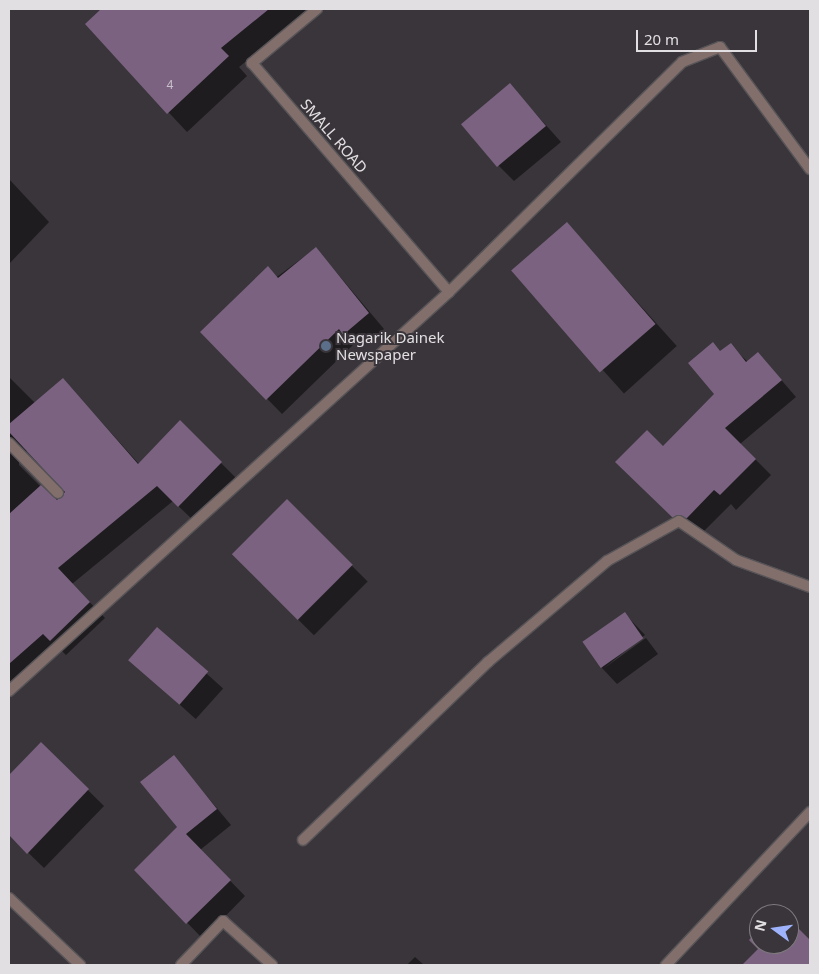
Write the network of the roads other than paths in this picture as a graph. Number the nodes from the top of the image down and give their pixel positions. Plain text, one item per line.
1 (317, 9) edge
2 (810, 169) edge
3 (449, 292) junction
4 (9, 443) edge
5 (58, 493) dead end
6 (810, 587) edge
7 (9, 691) edge
8 (810, 812) edge
9 (303, 840) dead end
10 (9, 898) edge
11 (80, 965) edge
12 (181, 965) edge
13 (272, 965) edge
14 (666, 965) edge

1 - 3 street, SMALL ROAD
2 - 3 street
3 - 7 street
4 - 5 street
6 - 9 street
8 - 14 street
10 - 11 street
12 - 13 street

